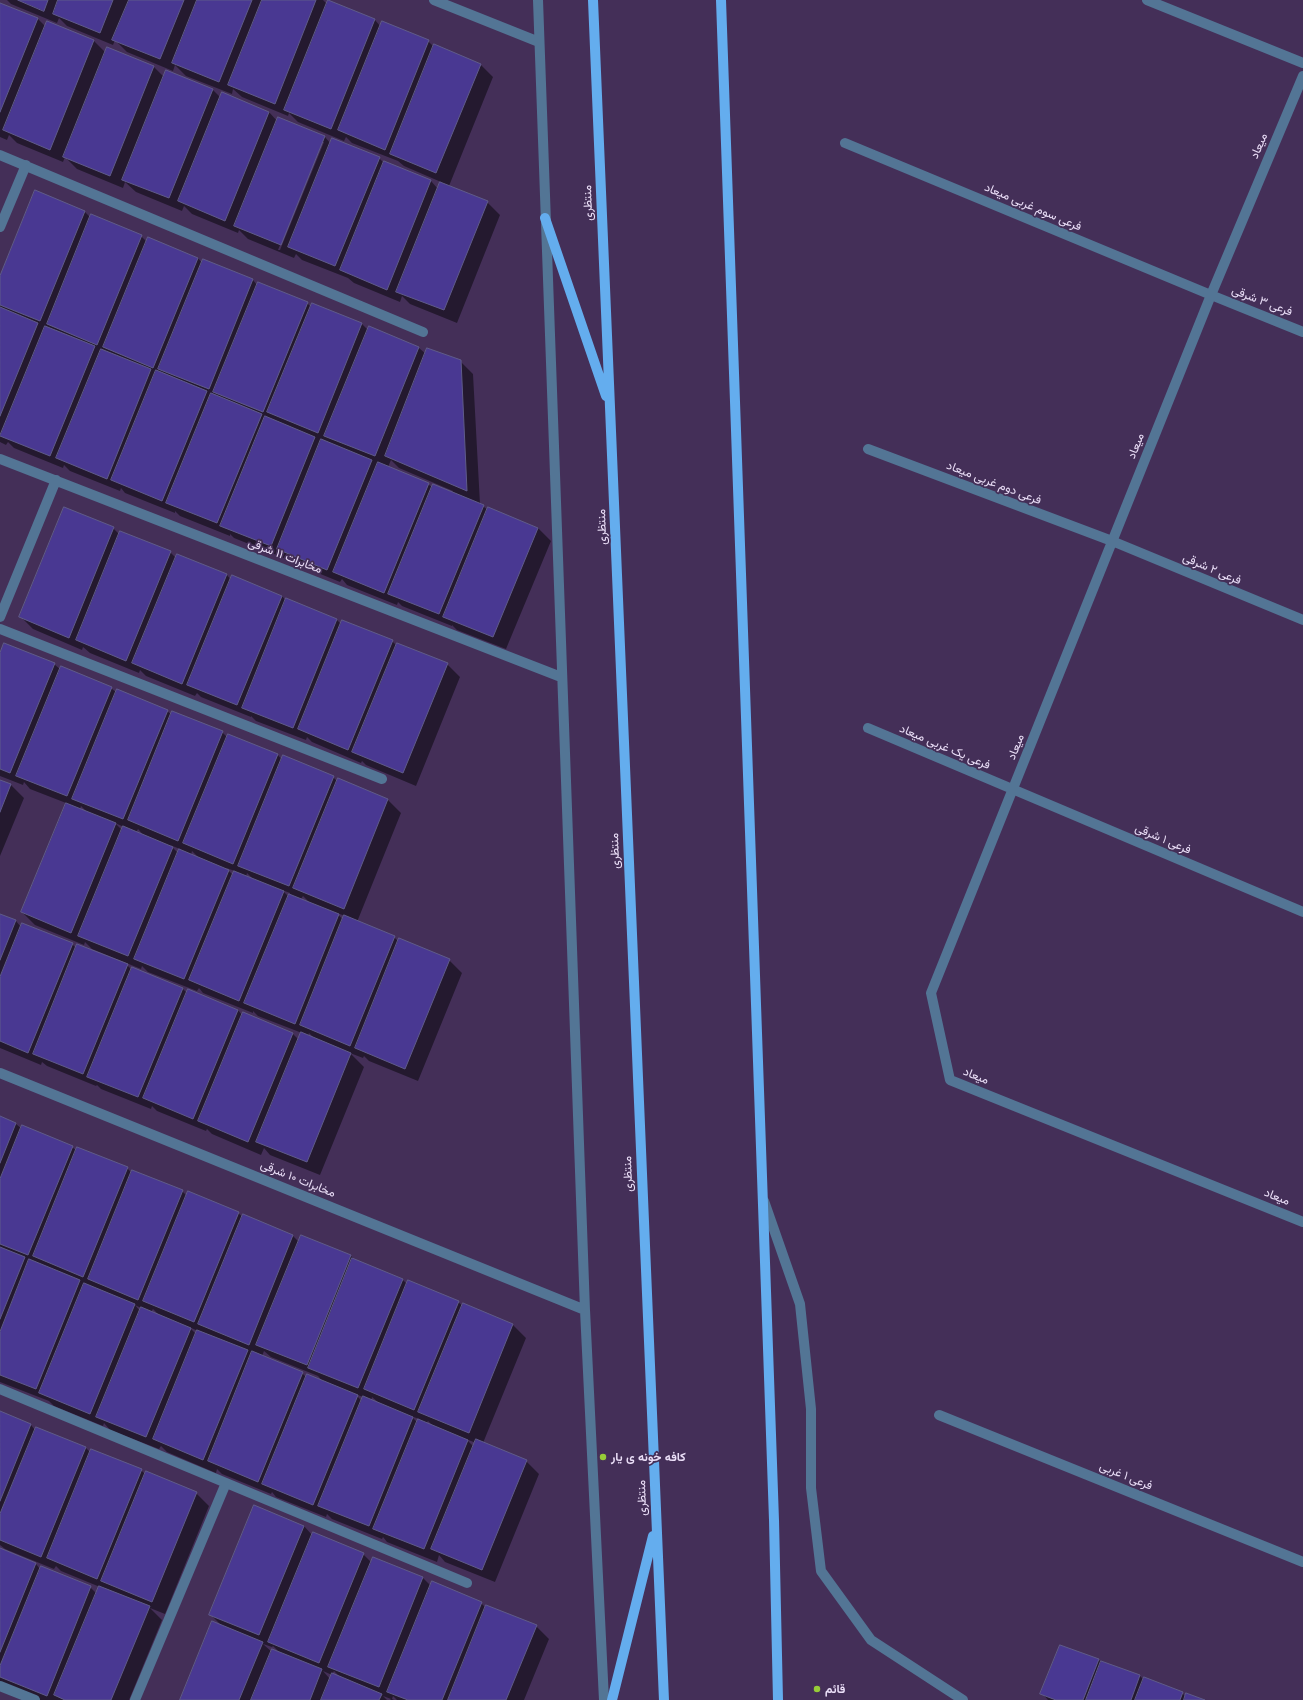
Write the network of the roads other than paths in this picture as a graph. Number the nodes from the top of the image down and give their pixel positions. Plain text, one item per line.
1 (434, 0) edge
2 (538, 0) edge
3 (593, 0) edge
4 (721, 0) edge
5 (1147, 0) edge
6 (539, 42) junction
7 (1303, 63) edge
8 (1302, 83) edge
9 (845, 143) dead end
10 (0, 155) edge
11 (26, 165) junction
12 (545, 218) junction
13 (0, 227) edge
14 (1211, 295) junction
15 (423, 332) dead end
16 (1303, 332) edge
17 (610, 407) junction
18 (868, 449) dead end
19 (0, 459) edge
20 (56, 480) junction
21 (1112, 541) junction
22 (0, 617) edge
23 (1303, 620) edge
24 (0, 629) edge
25 (561, 677) junction
26 (868, 728) dead end
27 (382, 780) dead end
28 (1013, 789) junction
29 (1303, 912) edge
30 (0, 1073) edge
31 (763, 1197) junction
32 (1303, 1222) edge
33 (585, 1310) junction
34 (0, 1389) edge
35 (939, 1415) dead end
36 (226, 1483) junction
37 (656, 1524) junction
38 (1303, 1562) edge
39 (468, 1583) dead end
40 (0, 1686) edge
41 (35, 1700) edge
42 (135, 1700) edge
43 (604, 1700) edge
44 (612, 1700) edge
45 (664, 1700) edge
46 (778, 1700) edge
47 (963, 1700) edge

1 - 6 street
2 - 6 street
3 - 17 main road, منتظری
4 - 31 main road
5 - 7 street
6 - 12 street
8 - 14 street, میعاد
9 - 14 street, فرعی سوم غربی میعاد
10 - 11 street
11 - 13 street
11 - 15 street
12 - 17 main road
12 - 25 street
14 - 16 street, فرعی ۳ شرقی
14 - 21 street, میعاد
17 - 37 main road, منتظری
18 - 21 street, فرعی دوم غربی میعاد
19 - 20 street, مخابرات ۱۱ شرقی
20 - 22 street
20 - 25 street, مخابرات ۱۱ شرقی
21 - 23 street, فرعی ۲ شرقی
21 - 28 street, میعاد
24 - 27 street
25 - 33 street
26 - 28 street, فرعی یک غربی میعاد
28 - 29 street, فرعی ۱ شرقی
28 - 32 street, میعاد
30 - 33 street, مخابرات ۱۰ شرقی
31 - 46 main road
31 - 47 street
33 - 43 street
34 - 36 street
35 - 38 street, فرعی ۱ غربی
36 - 39 street
36 - 42 street
37 - 44 main road
37 - 45 main road, منتظری
40 - 41 street

